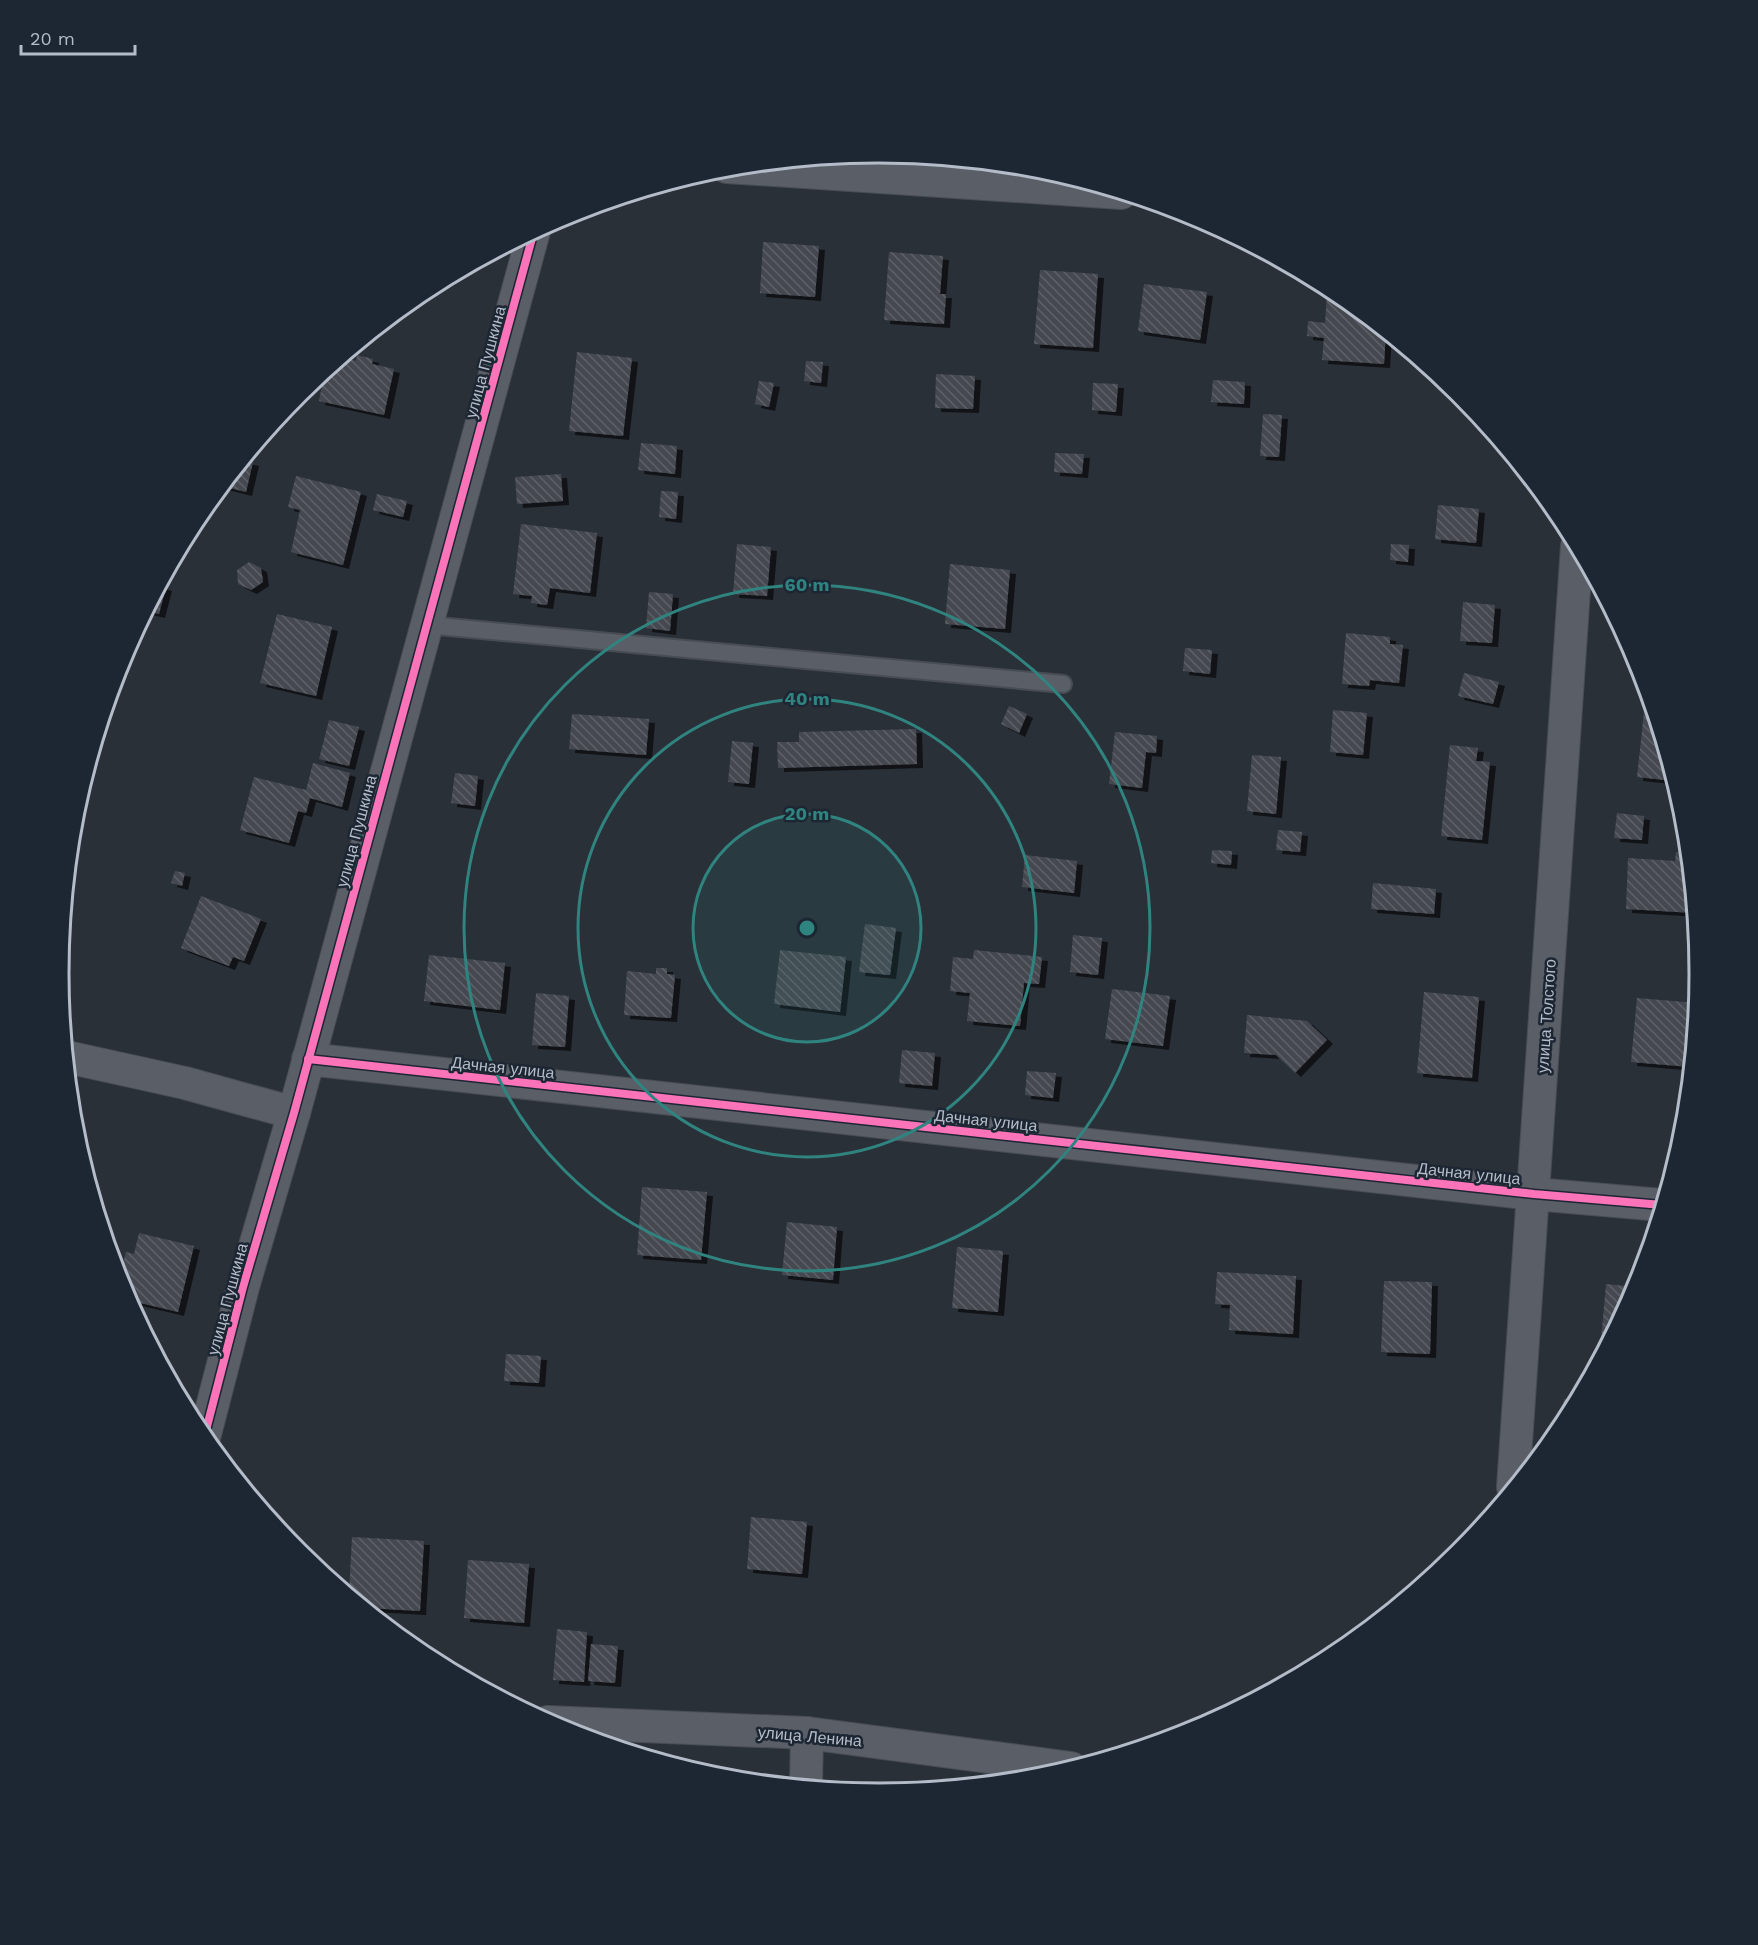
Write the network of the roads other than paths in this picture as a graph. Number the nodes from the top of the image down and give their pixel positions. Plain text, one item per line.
1 (784, 168) edge
2 (957, 171) edge
3 (1076, 187) edge
4 (531, 241) edge
5 (1576, 561) edge
6 (427, 625) junction
7 (1063, 684) dead end
8 (308, 1059) junction
9 (74, 1060) edge
10 (294, 1113) junction
11 (1534, 1194) junction
12 (1654, 1204) edge
13 (207, 1425) edge
14 (1514, 1476) edge
15 (575, 1723) edge
16 (807, 1733) junction
17 (1047, 1765) edge
18 (806, 1779) edge

1 - 2 street
2 - 3 street
4 - 6 street, улица Пушкина
5 - 11 street, улица Толстого
6 - 7 lane
6 - 8 street, улица Пушкина
8 - 10 street, улица Пушкина
8 - 11 street, Дачная улица
9 - 10 street
10 - 13 street, улица Пушкина
11 - 12 street, Дачная улица
11 - 14 street, улица Толстого
15 - 16 street, улица Ленина
16 - 17 street, улица Ленина
16 - 18 street

